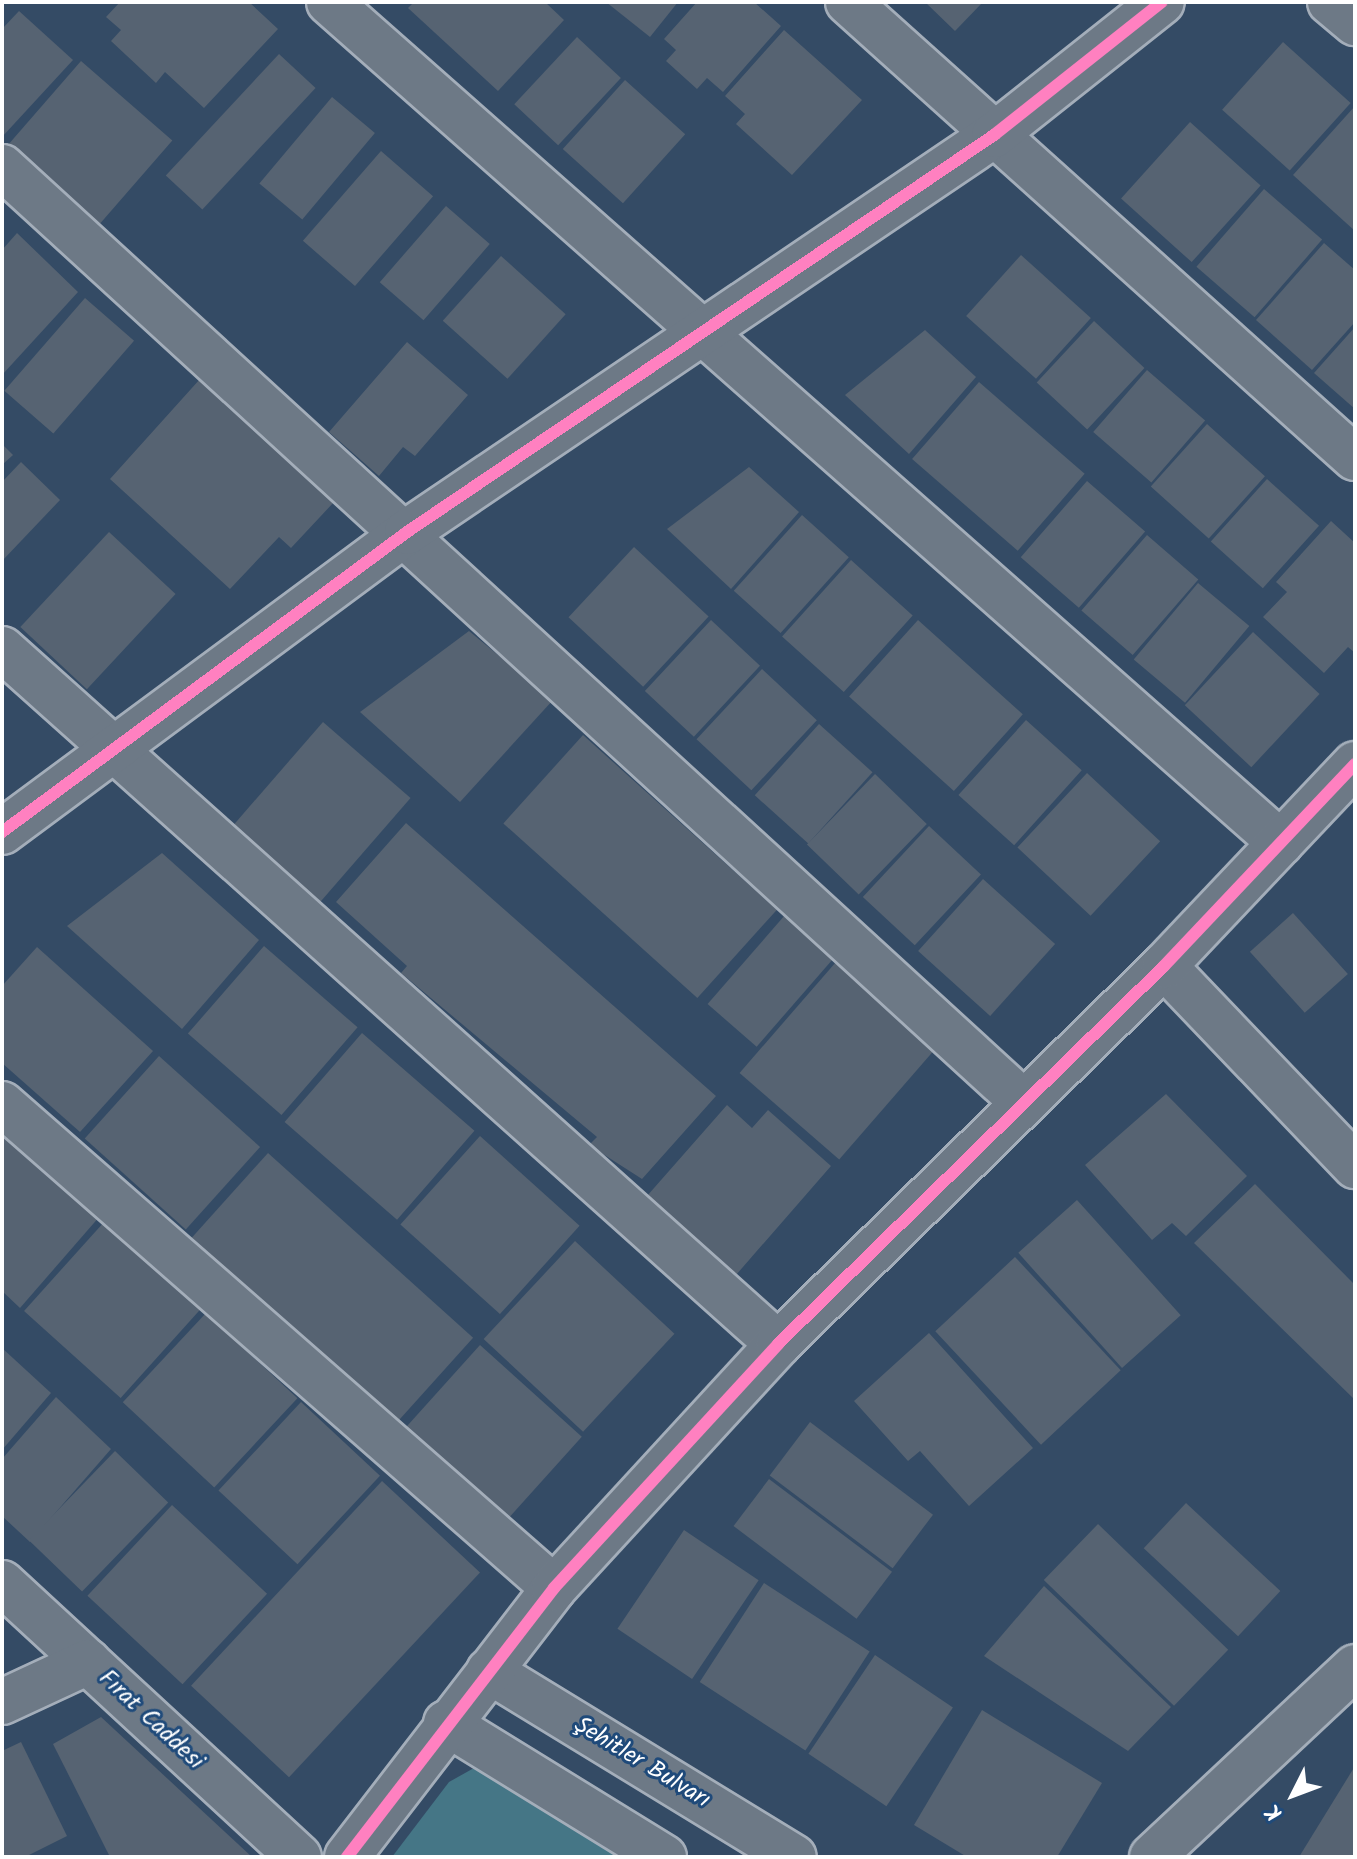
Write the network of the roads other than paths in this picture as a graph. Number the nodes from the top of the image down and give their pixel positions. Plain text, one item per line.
1 (329, 2) edge
2 (848, 2) edge
3 (1162, 2) edge
4 (1330, 2) edge
5 (1355, 23) edge
6 (994, 135) junction
7 (2, 167) edge
8 (698, 334) junction
9 (1355, 458) edge
10 (407, 532) junction
11 (2, 649) edge
12 (111, 752) junction
13 (1355, 764) edge
14 (2, 832) edge
15 (1281, 843) junction
16 (1164, 966) junction
17 (1022, 1101) junction
18 (2, 1104) edge
19 (1355, 1166) edge
20 (778, 1344) junction
21 (2, 1583) edge
22 (554, 1588) junction
23 (88, 1662) junction
24 (1355, 1667) edge
25 (489, 1671) junction
26 (2, 1702) edge
27 (446, 1723) junction
28 (299, 1857) edge
29 (347, 1857) edge
30 (664, 1857) edge
31 (794, 1857) edge
32 (1152, 1857) edge

1 - 8 street
2 - 6 street
3 - 6 street
4 - 5 street
6 - 8 street
6 - 9 street
7 - 10 street
8 - 10 street
8 - 15 street
10 - 12 street
10 - 17 street
11 - 12 street
12 - 14 street
12 - 20 street
13 - 15 street
15 - 16 street
16 - 17 street
16 - 19 street
17 - 20 street
18 - 22 street
20 - 22 street
21 - 23 street, Fırat Caddesi
22 - 25 street
23 - 26 street
23 - 28 street, Fırat Caddesi
24 - 32 street
25 - 27 street
25 - 31 street, Şehitler Bulvarı
27 - 29 street
27 - 30 street

